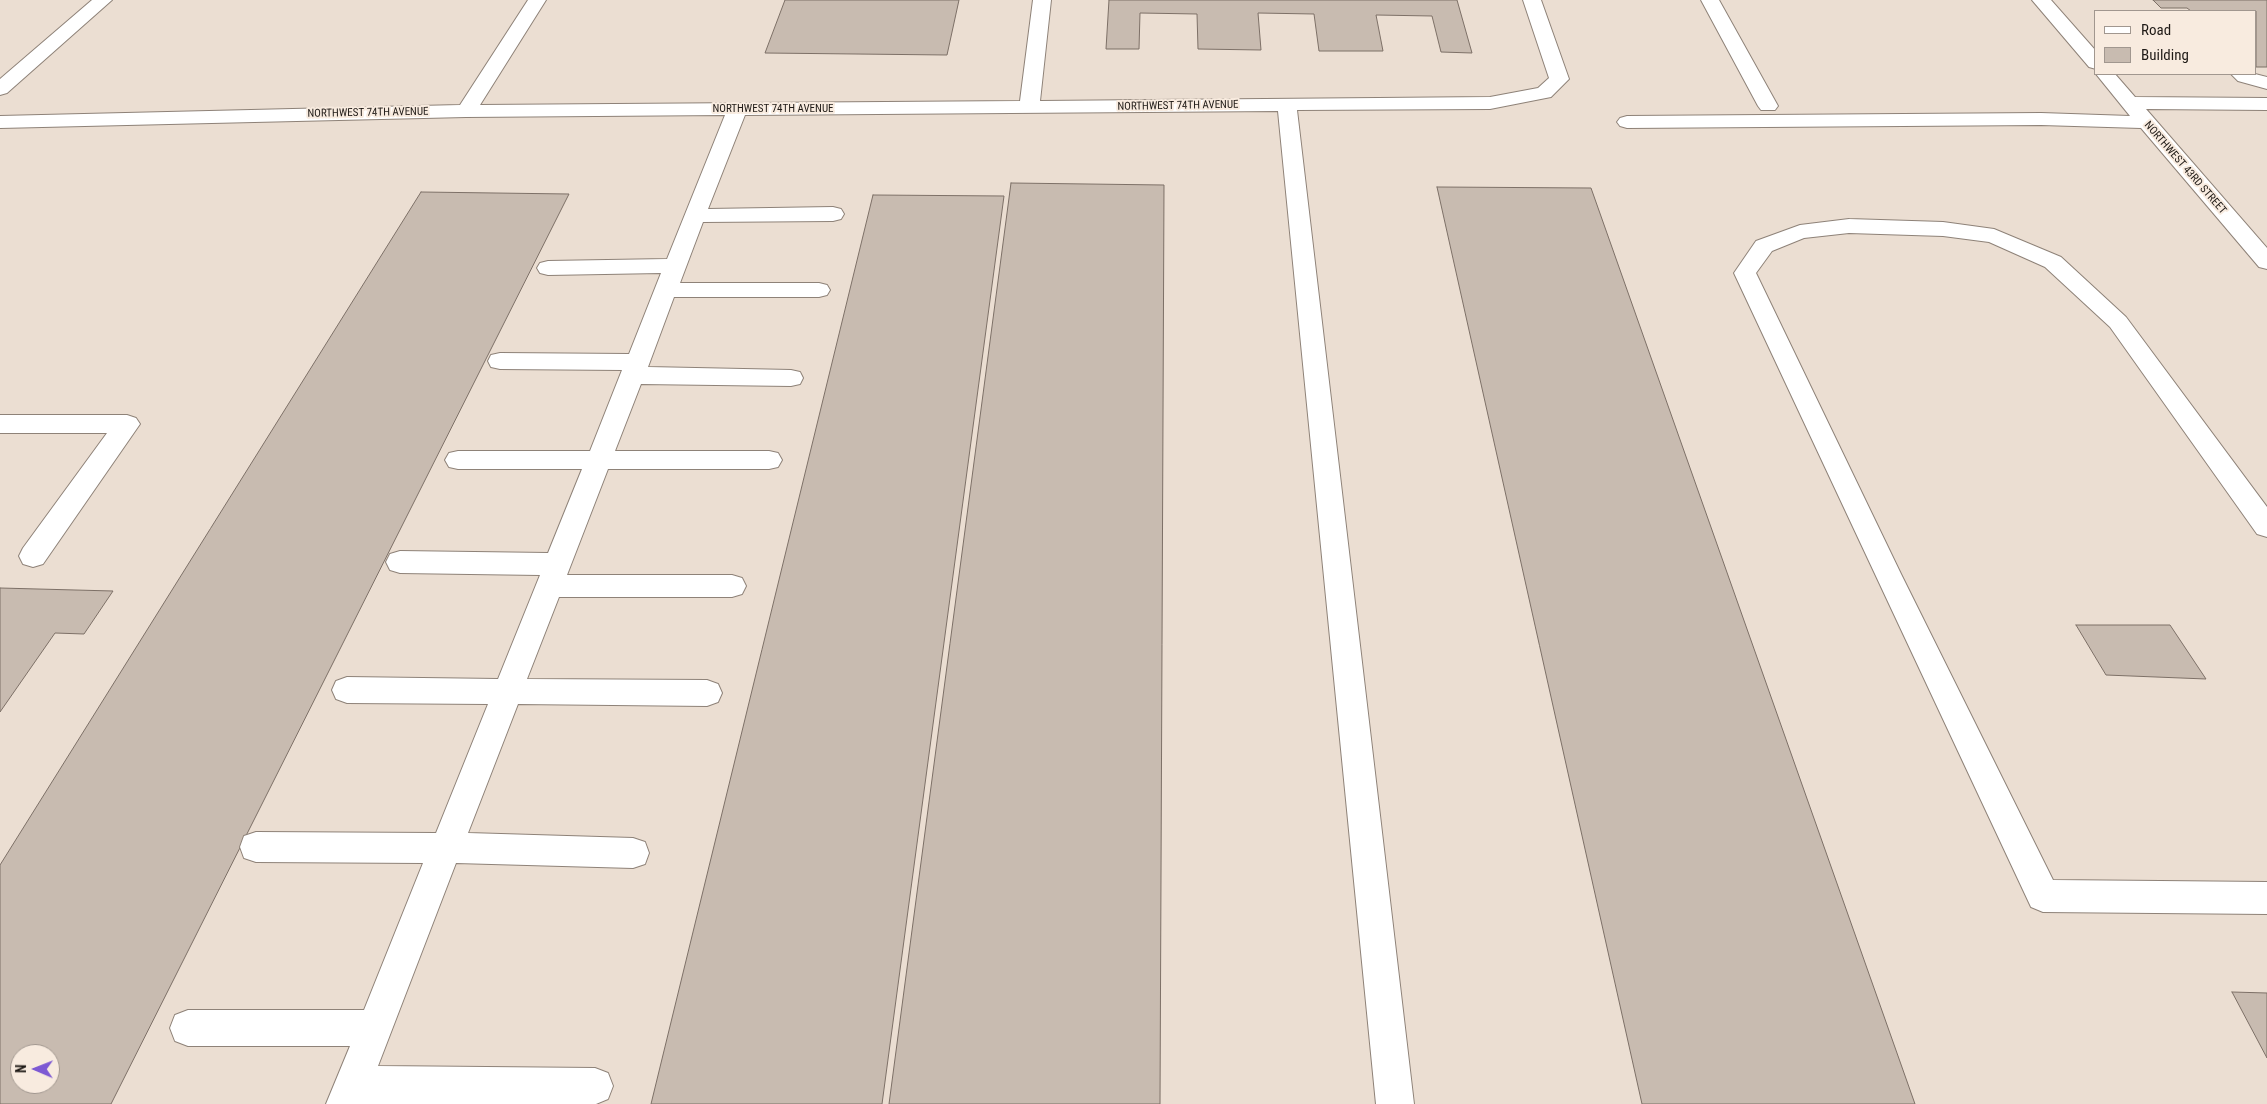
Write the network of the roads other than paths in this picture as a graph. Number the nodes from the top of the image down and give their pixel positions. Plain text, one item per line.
1 (103, 0) edge
2 (537, 0) edge
3 (1042, 0) edge
4 (1532, 0) edge
5 (1710, 0) edge
6 (2041, 0) edge
7 (2074, 36) junction
8 (2094, 36) edge
9 (2094, 61) edge
10 (2106, 75) edge
11 (2242, 75) edge
12 (2267, 82) edge
13 (0, 89) edge
14 (2129, 103) junction
15 (2267, 104) edge
16 (1287, 105) junction
17 (1768, 106) dead end
18 (1029, 108) junction
19 (737, 109) junction
20 (466, 111) junction
21 (0, 122) edge
22 (1627, 122) dead end
23 (2145, 122) junction
24 (833, 214) dead end
25 (695, 216) junction
26 (2267, 262) edge
27 (548, 268) dead end
28 (671, 278) junction
29 (819, 290) dead end
30 (500, 361) dead end
31 (635, 368) junction
32 (791, 378) dead end
33 (0, 424) edge
34 (458, 460) dead end
35 (599, 460) junction
36 (769, 460) dead end
37 (2267, 527) edge
38 (33, 556) dead end
39 (400, 562) dead end
40 (554, 575) junction
41 (732, 586) dead end
42 (347, 690) dead end
43 (507, 693) junction
44 (707, 693) dead end
45 (256, 847) dead end
46 (446, 848) junction
47 (633, 853) dead end
48 (2267, 898) edge
49 (188, 1028) dead end
50 (374, 1028) junction
51 (595, 1086) dead end
52 (349, 1094) edge
53 (492, 1094) edge
54 (1395, 1104) edge

1 - 13 street
2 - 20 street
3 - 18 street
4 - 16 street, NORTHWEST 74TH AVENUE
5 - 17 street
6 - 7 street
7 - 8 street
7 - 9 street
10 - 14 street, NORTHWEST 43RD STREET
11 - 12 street
14 - 15 street
14 - 23 street, NORTHWEST 43RD STREET
16 - 18 street, NORTHWEST 74TH AVENUE
16 - 54 street
18 - 19 street, NORTHWEST 74TH AVENUE
19 - 20 street, NORTHWEST 74TH AVENUE
19 - 25 street
20 - 21 street, NORTHWEST 74TH AVENUE
22 - 23 street
23 - 26 street, NORTHWEST 43RD STREET
24 - 25 street
25 - 28 street
27 - 28 street
28 - 29 street
28 - 31 street
30 - 31 street
31 - 32 street
31 - 35 street
33 - 38 street
34 - 35 street
35 - 36 street
35 - 40 street
37 - 48 street
39 - 40 street
40 - 41 street
40 - 43 street
42 - 43 street
43 - 44 street
43 - 46 street
45 - 46 street
46 - 47 street
46 - 50 street
49 - 50 street
50 - 52 street
51 - 53 street
52 - 53 street

